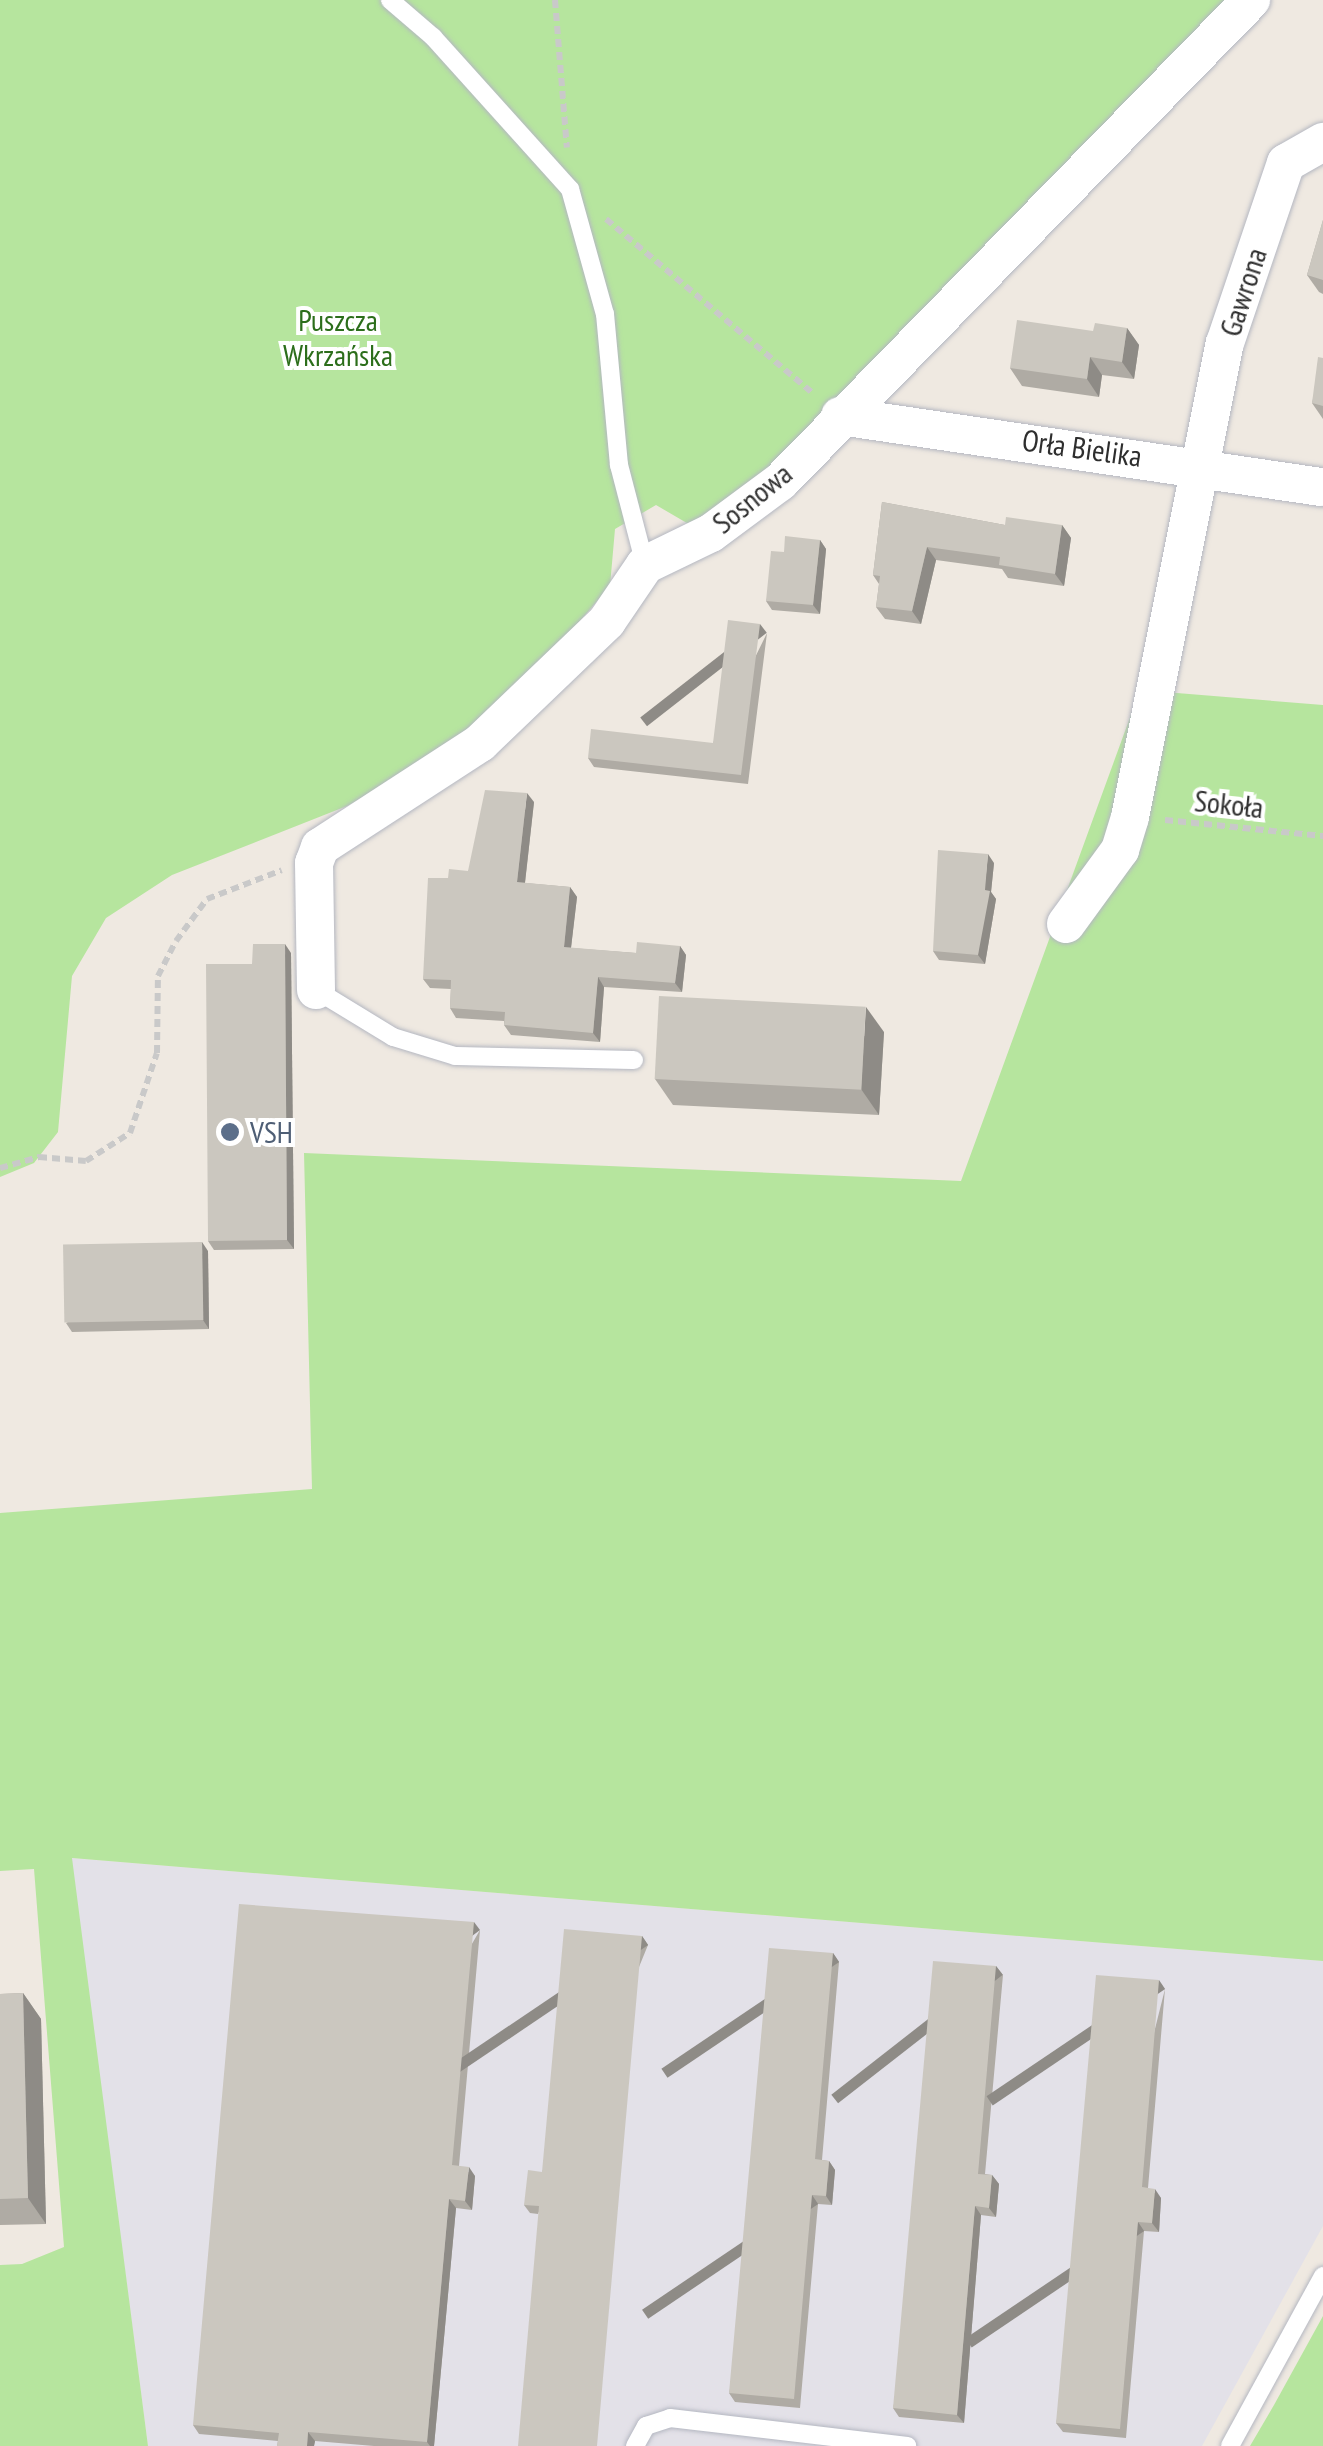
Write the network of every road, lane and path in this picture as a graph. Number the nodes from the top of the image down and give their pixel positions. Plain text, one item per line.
1 (390, 0) edge
2 (556, 0) edge
3 (1251, 0) edge
4 (1323, 142) edge
5 (570, 189) junction
6 (840, 416) junction
7 (1202, 465) junction
8 (1323, 487) edge
9 (645, 565) junction
10 (1130, 817) junction
11 (1323, 836) edge
12 (314, 864) junction
13 (1066, 924) dead end
14 (316, 990) joint
15 (634, 1060) dead end
16 (0, 1168) edge
17 (1323, 2276) edge
18 (635, 2446) edge
19 (906, 2446) edge
20 (1230, 2446) edge

1 - 5 lane
2 - 5 path
3 - 6 street, Sosnowa
4 - 7 street, Gawrona
5 - 6 path
5 - 9 lane
6 - 7 street, Orła Bielika
6 - 9 street, Sosnowa
7 - 8 street, Orła Bielika
7 - 10 street, Gawrona
9 - 12 street, Sosnowa
10 - 11 path, Sokoła
10 - 13 street, Gawrona
12 - 14 street
12 - 16 path
14 - 15 lane
17 - 20 lane
18 - 19 lane

